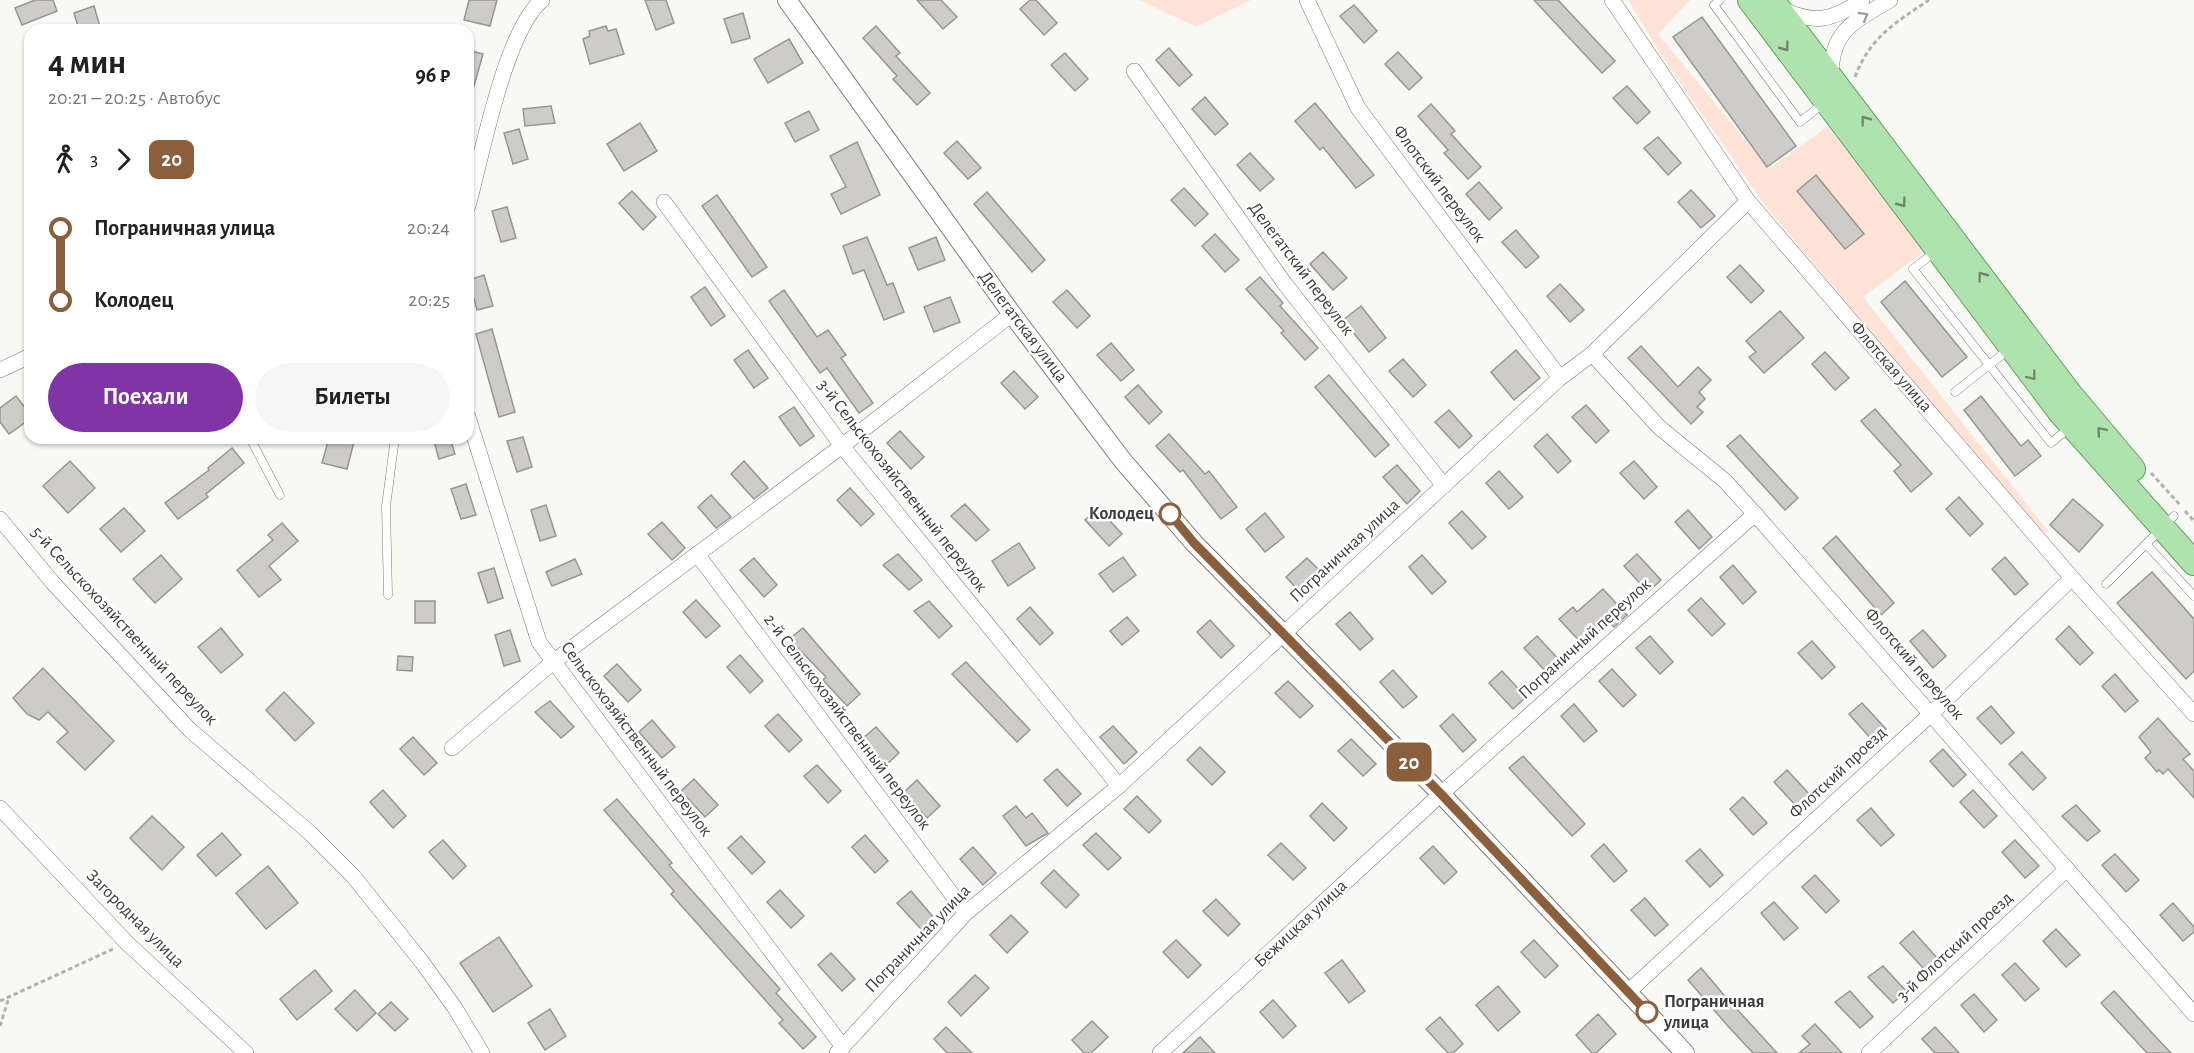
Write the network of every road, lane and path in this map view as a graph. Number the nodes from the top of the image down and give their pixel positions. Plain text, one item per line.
1 (542, 0) edge
2 (787, 0) edge
3 (1306, 0) edge
4 (1612, 0) edge
5 (1720, 0) edge
6 (1750, 0) edge
7 (1862, 0) edge
8 (1890, 0) edge
9 (1929, 0) edge
10 (1775, 3) edge
11 (1134, 71) dead end
12 (1838, 86) junction
13 (474, 165) edge
14 (1748, 201) junction
15 (664, 202) dead end
16 (1937, 250) junction
17 (1012, 314) junction
18 (2018, 342) junction
19 (1592, 354) junction
20 (24, 359) edge
21 (1989, 365) junction
22 (0, 370) edge
23 (1560, 378) junction
24 (1956, 392) dead end
25 (2072, 426) junction
26 (474, 436) edge
27 (253, 444) edge
28 (394, 444) edge
29 (842, 446) junction
30 (2146, 466) dead end
31 (1444, 486) junction
32 (280, 495) dead end
33 (1755, 514) junction
34 (0, 519) edge
35 (2169, 527) edge
36 (2194, 538) edge
37 (697, 554) junction
38 (2194, 563) edge
39 (2072, 578) junction
40 (2106, 584) dead end
41 (388, 595) dead end
42 (2194, 596) edge
43 (1283, 634) junction
44 (553, 662) junction
45 (1932, 713) junction
46 (2194, 714) edge
47 (452, 748) dead end
48 (1119, 786) junction
49 (1441, 794) junction
50 (0, 808) edge
51 (2067, 869) junction
52 (966, 913) junction
53 (127, 943) junction
54 (1628, 992) junction
55 (9, 997) junction
56 (0, 1001) edge
57 (2194, 1014) edge
58 (0, 1026) edge
59 (840, 1050) edge
60 (246, 1053) edge
61 (482, 1053) edge
62 (1160, 1053) edge
63 (1685, 1053) edge
64 (1869, 1053) edge

1 - 13 street
2 - 17 street, Делегатская улица
3 - 23 street, Флотский переулок
4 - 14 street, Флотская улица
5 - 12 lane
6 -> 12 main road
7 - 10 street
12 -> 8 street
9 - 12 path
10 - 12 main road
11 - 31 street, Делегатский переулок
12 -> 16 main road
18 -> 12 main road
14 - 19 street, Пограничная улица
14 - 39 street, Флотская улица
15 - 29 street, 3-й Сельскохозяйственный переулок
16 - 18 main road
16 - 21 lane
17 - 29 street
17 - 43 street, Делегатская улица
18 - 21 lane
18 -> 25 main road
35 -> 18 main road
19 - 23 street, Пограничная улица
19 - 33 street, Флотский переулок
20 - 22 street
21 - 24 lane
21 - 25 lane
23 - 31 street, Пограничная улица
25 - 35 main road
26 - 44 street, Сельскохозяйственный переулок
27 - 32 lane
28 - 41 lane
29 - 37 street
29 - 48 street, 3-й Сельскохозяйственный переулок
30 - 35 path
31 - 43 street, Пограничная улица
33 - 45 street, Флотский переулок
33 - 49 street, Пограничный переулок
34 - 61 street, 5-й Сельскохозяйственный переулок
35 - 36 main road
35 - 38 main road
35 - 40 lane
35 - 42 lane
37 - 44 street
37 - 52 street, 2-й Сельскохозяйственный переулок
39 - 45 street, Флотский проезд
39 - 46 street, Флотская улица
43 - 48 street, Пограничная улица
43 - 49 street
44 - 47 street
44 - 59 street, Сельскохозяйственный переулок
45 - 51 street, Флотский переулок
45 - 54 street, Флотский проезд
48 - 52 street, Пограничная улица
49 - 54 street
49 - 62 street, Бежицкая улица
50 - 53 street, Загородная улица
51 - 57 street, Флотский переулок
51 - 64 street, 3-й Флотский проезд
52 - 59 street, Пограничная улица
53 - 55 path
53 - 60 street, Загородная улица
54 - 63 street
55 - 56 path
55 - 58 path

